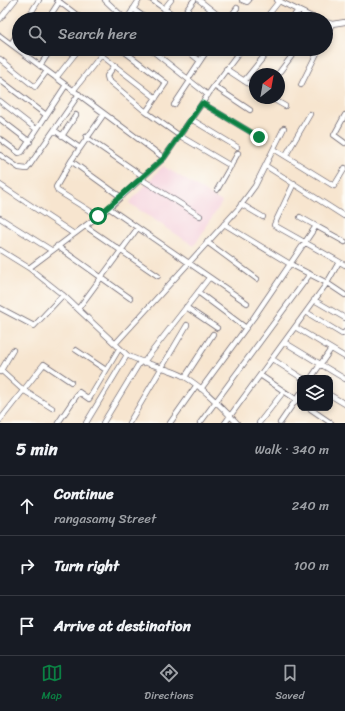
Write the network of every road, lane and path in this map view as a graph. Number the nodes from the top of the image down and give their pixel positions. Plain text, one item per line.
1 (15, 0) edge
2 (39, 0) edge
3 (105, 0) edge
4 (138, 0) edge
5 (152, 0) edge
6 (171, 0) edge
7 (194, 0) edge
8 (198, 0) edge
9 (242, 0) edge
10 (249, 0) edge
11 (279, 0) edge
12 (58, 1) edge
13 (237, 8) dead end
14 (133, 9) junction
15 (164, 9) junction
16 (211, 10) joint
17 (298, 10) joint
18 (31, 12) edge
19 (52, 12) edge
20 (72, 12) edge
21 (118, 12) edge
22 (131, 12) edge
23 (137, 12) edge
24 (168, 12) edge
25 (185, 12) edge
26 (214, 12) edge
27 (234, 12) edge
28 (270, 12) edge
29 (302, 12) edge
30 (0, 19) edge
31 (345, 22) edge
32 (333, 24) edge
33 (0, 36) edge
34 (11, 44) edge
35 (28, 56) edge
36 (47, 56) edge
37 (73, 56) edge
38 (101, 56) edge
39 (103, 56) edge
40 (130, 56) edge
41 (159, 56) edge
42 (194, 56) edge
43 (203, 56) edge
44 (236, 56) edge
45 (264, 56) edge
46 (291, 56) edge
47 (316, 56) edge
48 (0, 59) edge
49 (200, 61) junction
50 (115, 65) junction
51 (40, 66) junction
52 (282, 68) edge
53 (226, 69) junction
54 (47, 71) junction
55 (56, 78) junction
56 (0, 80) edge
57 (189, 80) junction
58 (244, 81) junction
59 (249, 84) edge
60 (66, 85) junction
61 (301, 85) dead end
62 (214, 86) junction
63 (73, 91) junction
64 (78, 94) junction
65 (208, 95) junction
66 (156, 98) junction
67 (0, 101) edge
68 (202, 103) junction
69 (282, 104) edge
70 (174, 105) dead end
71 (285, 106) dead end
72 (250, 110) dead end
73 (146, 112) junction
74 (104, 114) junction
75 (310, 114) dead end
76 (46, 115) junction
77 (76, 115) dead end
78 (345, 116) edge
79 (0, 119) edge
80 (191, 119) junction
81 (284, 128) dead end
82 (36, 129) junction
83 (54, 130) junction
84 (62, 136) junction
85 (180, 136) junction
86 (86, 137) junction
87 (259, 137) dead end
88 (0, 139) edge
89 (30, 142) junction
90 (345, 144) edge
91 (238, 147) dead end
92 (80, 148) junction
93 (274, 149) junction
94 (238, 153) dead end
95 (0, 155) edge
96 (286, 155) junction
97 (164, 158) junction
98 (71, 161) junction
99 (231, 166) junction
100 (266, 166) junction
101 (345, 168) edge
102 (143, 178) junction
103 (294, 183) junction
104 (0, 185) edge
105 (217, 190) dead end
106 (121, 197) junction
107 (241, 204) junction
108 (109, 208) junction
109 (345, 214) edge
110 (98, 216) junction
111 (200, 216) dead end
112 (263, 217) dead end
113 (300, 217) dead end
114 (0, 218) edge
115 (224, 224) junction
116 (85, 226) junction
117 (316, 226) junction
118 (137, 229) junction
119 (74, 234) junction
120 (207, 242) junction
121 (345, 242) edge
122 (305, 243) junction
123 (57, 246) junction
124 (0, 250) edge
125 (51, 250) junction
126 (121, 251) junction
127 (339, 262) junction
128 (188, 263) junction
129 (290, 264) junction
130 (345, 265) edge
131 (29, 268) junction
132 (310, 274) junction
133 (158, 276) dead end
134 (101, 277) junction
135 (209, 278) junction
136 (257, 279) dead end
137 (327, 283) junction
138 (198, 292) junction
139 (63, 295) junction
140 (345, 295) edge
141 (130, 298) dead end
142 (314, 300) junction
143 (247, 303) dead end
144 (186, 307) junction
145 (0, 308) edge
146 (78, 308) junction
147 (306, 312) junction
148 (345, 318) edge
149 (187, 325) dead end
150 (295, 327) junction
151 (217, 328) dead end
152 (246, 328) junction
153 (345, 332) edge
154 (213, 334) dead end
155 (284, 342) junction
156 (115, 344) junction
157 (119, 349) junction
158 (331, 349) junction
159 (13, 350) dead end
160 (76, 350) dead end
161 (127, 355) junction
162 (345, 357) edge
163 (272, 359) junction
164 (141, 362) junction
165 (321, 364) junction
166 (162, 369) junction
167 (106, 370) junction
168 (1, 371) edge
169 (260, 375) junction
170 (297, 375) edge
171 (313, 375) edge
172 (185, 377) junction
173 (345, 379) edge
174 (71, 382) dead end
175 (196, 386) junction
176 (201, 389) junction
177 (23, 390) junction
178 (284, 391) junction
179 (333, 397) edge
180 (297, 400) edge
181 (297, 402) edge
182 (217, 403) junction
183 (345, 404) edge
184 (0, 408) edge
185 (52, 408) dead end
186 (312, 411) edge
187 (6, 412) junction
188 (230, 417) junction
189 (0, 420) edge
190 (324, 421) edge
191 (58, 423) edge
192 (86, 423) edge
193 (103, 423) edge
194 (129, 423) edge
195 (170, 423) edge
196 (200, 423) edge
197 (225, 423) edge
198 (237, 423) edge
199 (259, 423) edge
200 (280, 423) edge
201 (331, 423) edge

1 - 30 street
2 - 18 street
3 - 21 street
4 - 14 street
5 - 15 street
6 - 15 street
7 - 25 street
8 - 16 street
9 - 10 street
11 - 17 street
11 - 28 street
12 - 19 street
12 - 20 street
13 - 27 street
14 - 22 street
14 - 23 street
15 - 24 street
16 - 26 street
17 - 29 street
31 - 32 street
33 - 34 street
35 - 51 street
36 - 51 street
37 - 55 street
38 - 63 street
39 - 50 street
40 - 66 street
41 - 57 street
42 - 49 street
43 - 49 street
44 - 53 street
45 - 58 street
46 - 52 street
47 - 61 street
48 - 54 street
49 - 57 street
50 - 66 street
50 - 73 street
51 - 54 street
53 - 58 street
53 - 62 street
54 - 55 street
55 - 60 street
56 - 76 street
57 - 65 street
57 - 70 street
58 - 59 street
60 - 63 street
60 - 76 street
62 - 65 street
62 - 72 street
63 - 64 street
64 - 74 street
64 - 83 street
65 - 68 street
66 - 73 street
67 - 82 street
68 - 80 street
68 - 87 street
69 - 71 street
73 - 85 street
74 - 86 street
74 - 97 street
75 - 96 street
76 - 82 street
77 - 84 street
78 - 90 street
79 - 89 street
80 - 85 street
80 - 91 street
81 - 93 street
82 - 89 street
83 - 84 street
83 - 95 street
84 - 92 street
85 - 97 street
85 - 99 street
86 - 92 street
86 - 102 street
88 - 89 street
92 - 98 street
93 - 96 street
93 - 100 street
94 - 99 street
96 - 101 street
97 - 102 street
98 - 106 street
98 - 110 street
99 - 105 street
100 - 103 street
100 - 107 street
102 - 106 street
102 - 111 street
103 - 109 street
103 - 122 street
104 - 119 street
106 - 108 street
107 - 112 street
107 - 115 street
108 - 110 street
108 - 118 street
110 - 116 street
113 - 117 street
114 - 125 street
115 - 120 street
115 - 129 street
116 - 119 street
116 - 126 street
117 - 121 street
117 - 122 street
118 - 126 street
118 - 128 street
119 - 123 street
120 - 128 street
120 - 136 street
122 - 127 street
122 - 129 street
123 - 125 street
123 - 134 street
124 - 131 street
125 - 131 street
126 - 133 street
126 - 134 street
127 - 130 street
127 - 137 street
128 - 135 street
128 - 156 street
129 - 132 street
129 - 152 street
131 - 139 street
132 - 137 street
132 - 182 street
134 - 141 street
134 - 146 street
135 - 138 street
135 - 143 street
137 - 140 street
137 - 142 street
138 - 144 street
138 - 152 street
139 - 145 street
139 - 146 street
142 - 147 street
142 - 148 street
144 - 151 street
144 - 164 street
146 - 156 street
147 - 150 street
147 - 153 street
149 - 166 street
150 - 155 street
150 - 158 street
152 - 176 street
154 - 172 street
155 - 163 street
155 - 165 street
156 - 157 street
157 - 161 street
157 - 167 street
158 - 162 street
158 - 165 street
159 - 168 street
160 - 167 street
161 - 164 street
161 - 192 street
163 - 169 street
163 - 170 street
164 - 166 street
164 - 193 street
165 - 171 street
165 - 173 street
166 - 172 street
166 - 194 street
167 - 191 street
168 - 177 street
169 - 178 street
169 - 188 street
172 - 175 street
174 - 177 street
175 - 176 street
175 - 195 street
176 - 182 street
177 - 185 street
177 - 187 street
178 - 180 street
178 - 199 street
179 - 183 street
181 - 200 street
182 - 188 street
182 - 196 street
184 - 187 street
186 - 190 street
187 - 189 street
188 - 197 street
188 - 198 street
190 - 201 street

